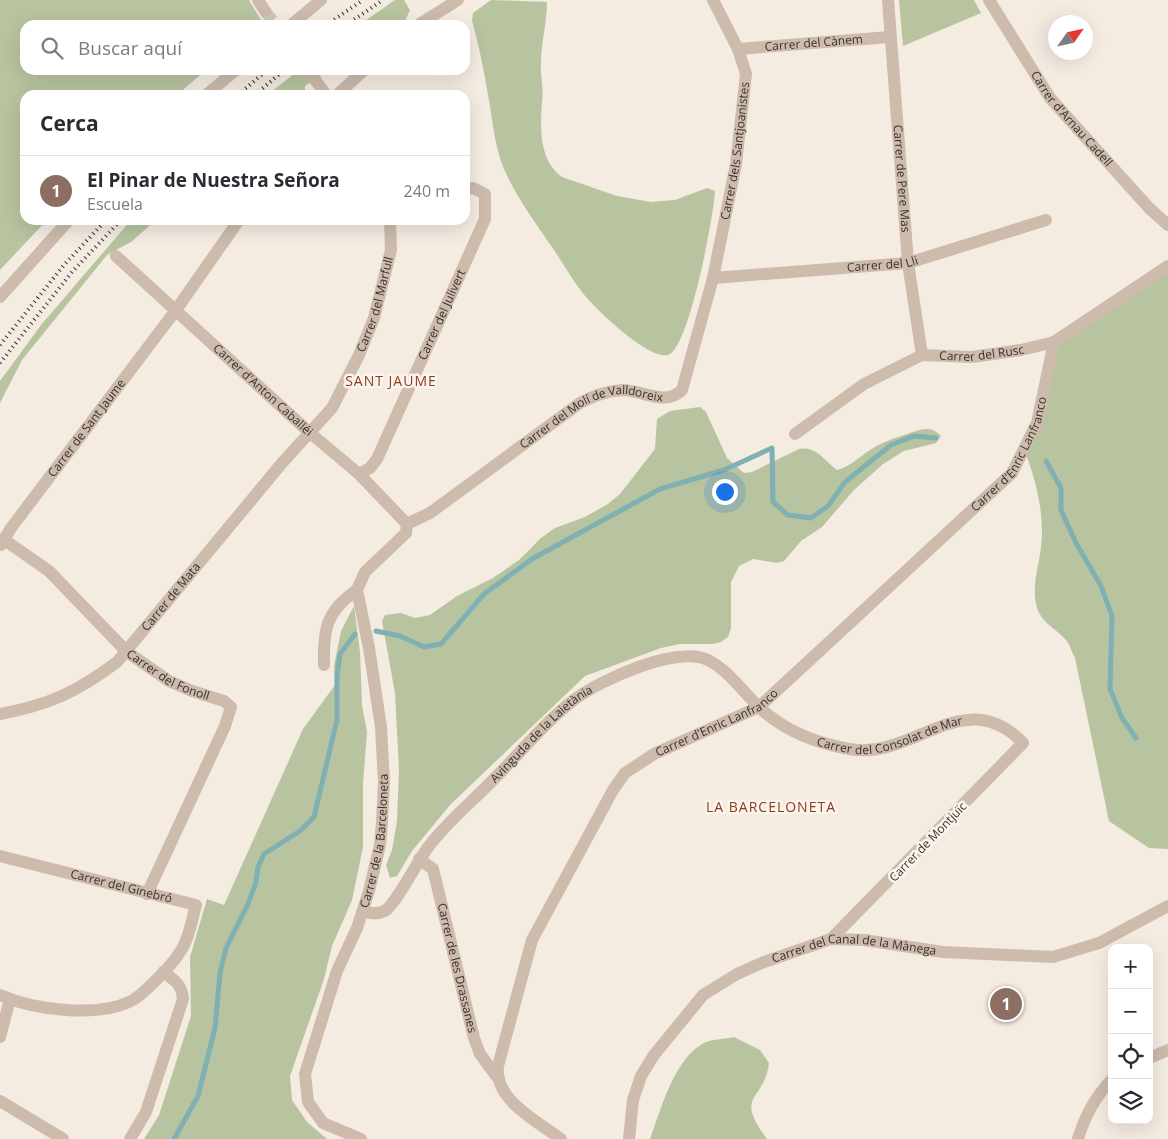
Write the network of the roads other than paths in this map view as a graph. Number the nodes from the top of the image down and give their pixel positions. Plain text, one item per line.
1 (321, 0) edge
2 (458, 0) edge
3 (713, 0) edge
4 (888, 0) edge
5 (989, 0) edge
6 (297, 20) edge
7 (426, 20) edge
8 (890, 37) junction
9 (738, 49) junction
10 (230, 75) edge
11 (312, 75) edge
12 (358, 75) edge
13 (212, 90) edge
14 (322, 90) edge
15 (342, 90) edge
16 (470, 188) edge
17 (1046, 220) dead end
18 (65, 225) edge
19 (236, 225) edge
20 (390, 225) edge
21 (1168, 225) edge
22 (116, 256) dead end
23 (908, 263) junction
24 (1168, 266) edge
25 (713, 278) junction
26 (0, 297) edge
27 (176, 310) junction
28 (1054, 342) junction
29 (922, 356) junction
30 (309, 432) junction
31 (795, 434) dead end
32 (359, 474) junction
33 (407, 524) junction
34 (2, 544) edge
35 (357, 590) junction
36 (127, 652) junction
37 (324, 665) dead end
38 (759, 707) junction
39 (0, 714) edge
40 (1023, 743) joint
41 (0, 856) edge
42 (419, 859) junction
43 (147, 894) junction
44 (1168, 906) edge
45 (363, 912) junction
46 (831, 939) junction
47 (163, 972) junction
48 (5, 997) edge
49 (0, 1037) edge
50 (1168, 1050) edge
51 (1153, 1056) edge
52 (497, 1078) junction
53 (1108, 1084) edge
54 (0, 1101) edge
55 (63, 1139) edge
56 (130, 1139) edge
57 (361, 1139) edge
58 (561, 1139) edge
59 (629, 1139) edge
60 (1078, 1139) edge

1 - 6 street
2 - 7 street
3 - 9 street, Carrer dels Santjoanistes
4 - 8 street, Carrer de Pere Mas
5 - 21 street, Carrer d'Arnau Cadell
8 - 9 street, Carrer del Cànem
8 - 23 street, Carrer de Pere Mas
9 - 25 street, Carrer dels Santjoanistes
10 - 13 street
11 - 14 street
12 - 15 street
16 - 32 street, Carrer del Julivert
17 - 23 street, Carrer del Lli
18 - 26 street
19 - 27 street, Carrer de Sant Jaume
20 - 30 street, Carrer del Marfull
22 - 27 street, Carrer d'Anton Caballéi
23 - 25 street, Carrer del Lli
23 - 29 street, Carrer de Pere Mas
24 - 28 street, Carrer del Rusc
25 - 33 street, Carrer del Molí de Valldoreix
27 - 30 street, Carrer d'Anton Caballéi
27 - 34 street, Carrer de Sant Jaume
28 - 29 street, Carrer del Rusc
28 - 38 street, Carrer d'Enric Lanfranco
29 - 31 street, Carrer del Rusc
30 - 32 street, Carrer d'Anton Caballéi
30 - 36 street, Carrer de Mata
32 - 33 street, Carrer d'Anton Caballéi
33 - 35 street
34 - 36 street, Carrer del Fonoll
35 - 37 street
35 - 45 street, Carrer de la Barceloneta
36 - 39 street, Carrer de Mata
36 - 43 street, Carrer del Fonoll
38 - 40 street, Carrer del Consolat de Mar
38 - 42 street, Avinguda de la Laietània
38 - 52 street, Carrer d'Enric Lanfranco
40 - 46 street, Carrer de Montjuïc
41 - 43 street, Carrer del Ginebró
42 - 45 street, Avinguda de la Laietània
42 - 52 street, Carrer de les Drassanes
43 - 47 street, Carrer del Ginebró
44 - 46 street, Carrer del Canal de la Mànega
45 - 57 street, Carrer de la Barceloneta
46 - 59 street, Carrer del Canal de la Mànega
47 - 48 street
47 - 56 street
48 - 49 street
50 - 51 street
52 - 58 street
53 - 60 street
54 - 55 street

